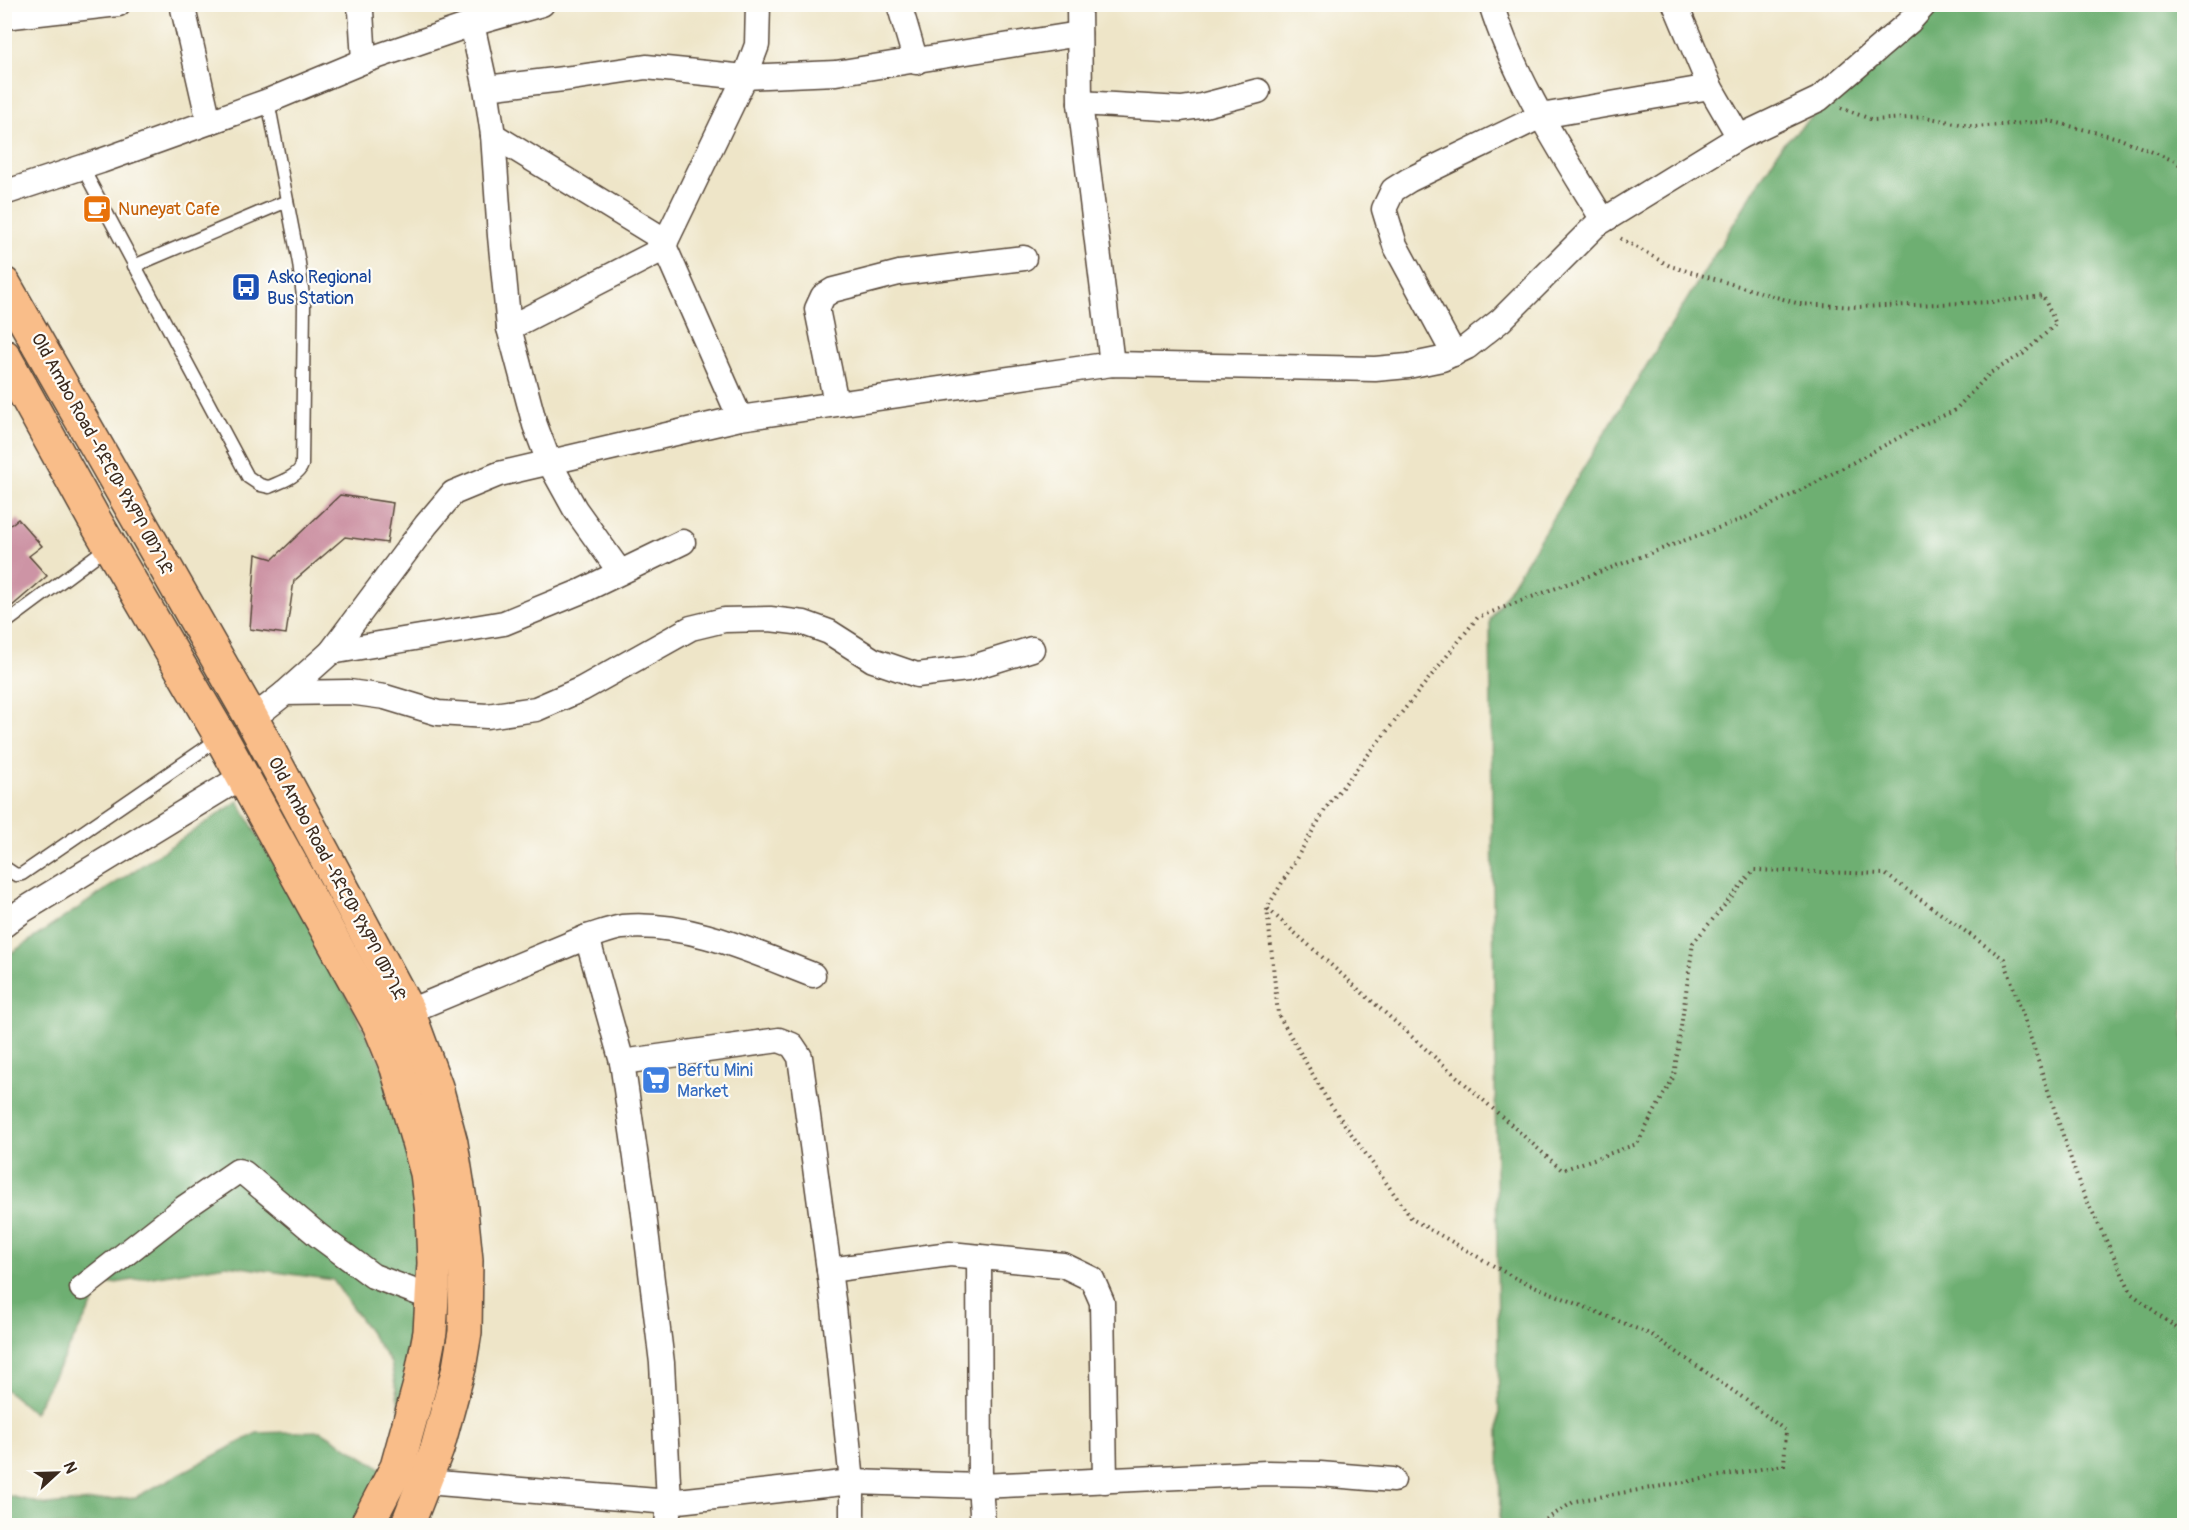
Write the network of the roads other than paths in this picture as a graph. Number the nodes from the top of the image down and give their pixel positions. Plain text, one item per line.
1 (118, 4) edge
2 (182, 4) edge
3 (358, 4) edge
4 (542, 4) edge
5 (758, 4) edge
6 (899, 4) edge
7 (1079, 4) edge
8 (1491, 4) edge
9 (1675, 4) edge
10 (1925, 4) edge
11 (4, 17) edge
12 (472, 24) junction
13 (1079, 34) junction
14 (364, 61) junction
15 (916, 62) junction
16 (745, 77) junction
17 (1710, 87) junction
18 (486, 88) junction
19 (1258, 91) dead end
20 (268, 101) junction
21 (1080, 103) junction
22 (1541, 116) junction
23 (209, 122) junction
24 (492, 135) junction
25 (1739, 137) junction
26 (82, 167) junction
27 (4, 193) edge
28 (287, 201) junction
29 (1600, 222) junction
30 (665, 245) junction
31 (1024, 258) dead end
32 (134, 266) junction
33 (4, 284) edge
34 (509, 328) junction
35 (1454, 354) junction
36 (4, 356) edge
37 (1112, 364) junction
38 (836, 403) junction
39 (740, 418) junction
40 (549, 462) junction
41 (683, 542) dead end
42 (110, 545) junction
43 (620, 572) junction
44 (4, 624) edge
45 (1032, 649) dead end
46 (332, 652) junction
47 (285, 693) junction
48 (252, 719) junction
49 (221, 737) junction
50 (243, 776) junction
51 (4, 867) edge
52 (4, 925) edge
53 (586, 937) junction
54 (813, 975) dead end
55 (408, 1011) junction
56 (379, 1024) junction
57 (622, 1062) junction
58 (979, 1257) junction
59 (829, 1270) junction
60 (82, 1288) dead end
61 (432, 1298) junction
62 (411, 1475) junction
63 (1393, 1480) dead end
64 (1105, 1481) junction
65 (852, 1482) junction
66 (980, 1486) junction
67 (668, 1514) edge
68 (366, 1526) edge
69 (407, 1526) edge
70 (852, 1526) edge
71 (983, 1526) edge

1 - 11 street
2 - 23 street
3 - 14 street
4 - 12 street
5 - 16 street
6 - 15 street
7 - 13 street
8 - 22 street
9 - 17 street
10 - 25 street
12 - 14 street
12 - 18 street
13 - 15 street
13 - 21 street
14 - 20 street
15 - 16 street
16 - 18 street
16 - 30 street
17 - 22 street
17 - 25 street
18 - 24 street
19 - 21 street
20 - 23 street
20 - 28 lane
21 - 37 street
22 - 29 street
22 - 35 street
23 - 26 street
24 - 30 street
24 - 34 street
25 - 29 street
26 - 27 street
26 - 32 lane
28 - 32 lane
28 - 32 lane
29 - 35 street
30 - 34 street
30 - 39 street
31 - 38 street
33 - 48 main road, Old Ambo Road -የድሮው የአምቦ መንገድ
34 - 40 street
35 - 37 street
36 - 42 main road, Old Ambo Road -የድሮው የአምቦ መንገድ
37 - 38 street
38 - 39 street
39 - 40 street
40 - 43 street
40 - 46 street
41 - 43 street
42 - 44 lane
42 - 49 main road, Old Ambo Road -የድሮው የአምቦ መንገድ
43 - 46 street
45 - 47 street
46 - 47 street
47 - 48 street
48 - 55 main road, Old Ambo Road -የድሮው የአምቦ መንገድ
49 - 50 main road, Old Ambo Road -የድሮው የአምቦ መንገድ
49 - 51 lane
50 - 52 street
50 - 56 main road, Old Ambo Road -የድሮው የአምቦ መንገድ
53 - 54 street
53 - 55 street
53 - 57 street
55 - 56 street
55 - 62 main road, Old Ambo Road -የድሮው የአምቦ መንገድ
56 - 61 main road, Old Ambo Road -የድሮው የአምቦ መንገድ
57 - 59 street
57 - 67 street
58 - 59 street
58 - 64 street
58 - 66 street
59 - 65 street
60 - 61 street
61 - 62 main road, Old Ambo Road -የድሮው የአምቦ መንገድ
62 - 67 street
62 - 68 main road, Old Ambo Road -የድሮው የአምቦ መንገድ
62 - 69 main road, Old Ambo Road -የድሮው የአምቦ መንገድ
63 - 64 street
64 - 66 street
65 - 66 street
65 - 67 street
65 - 70 street
66 - 71 street

